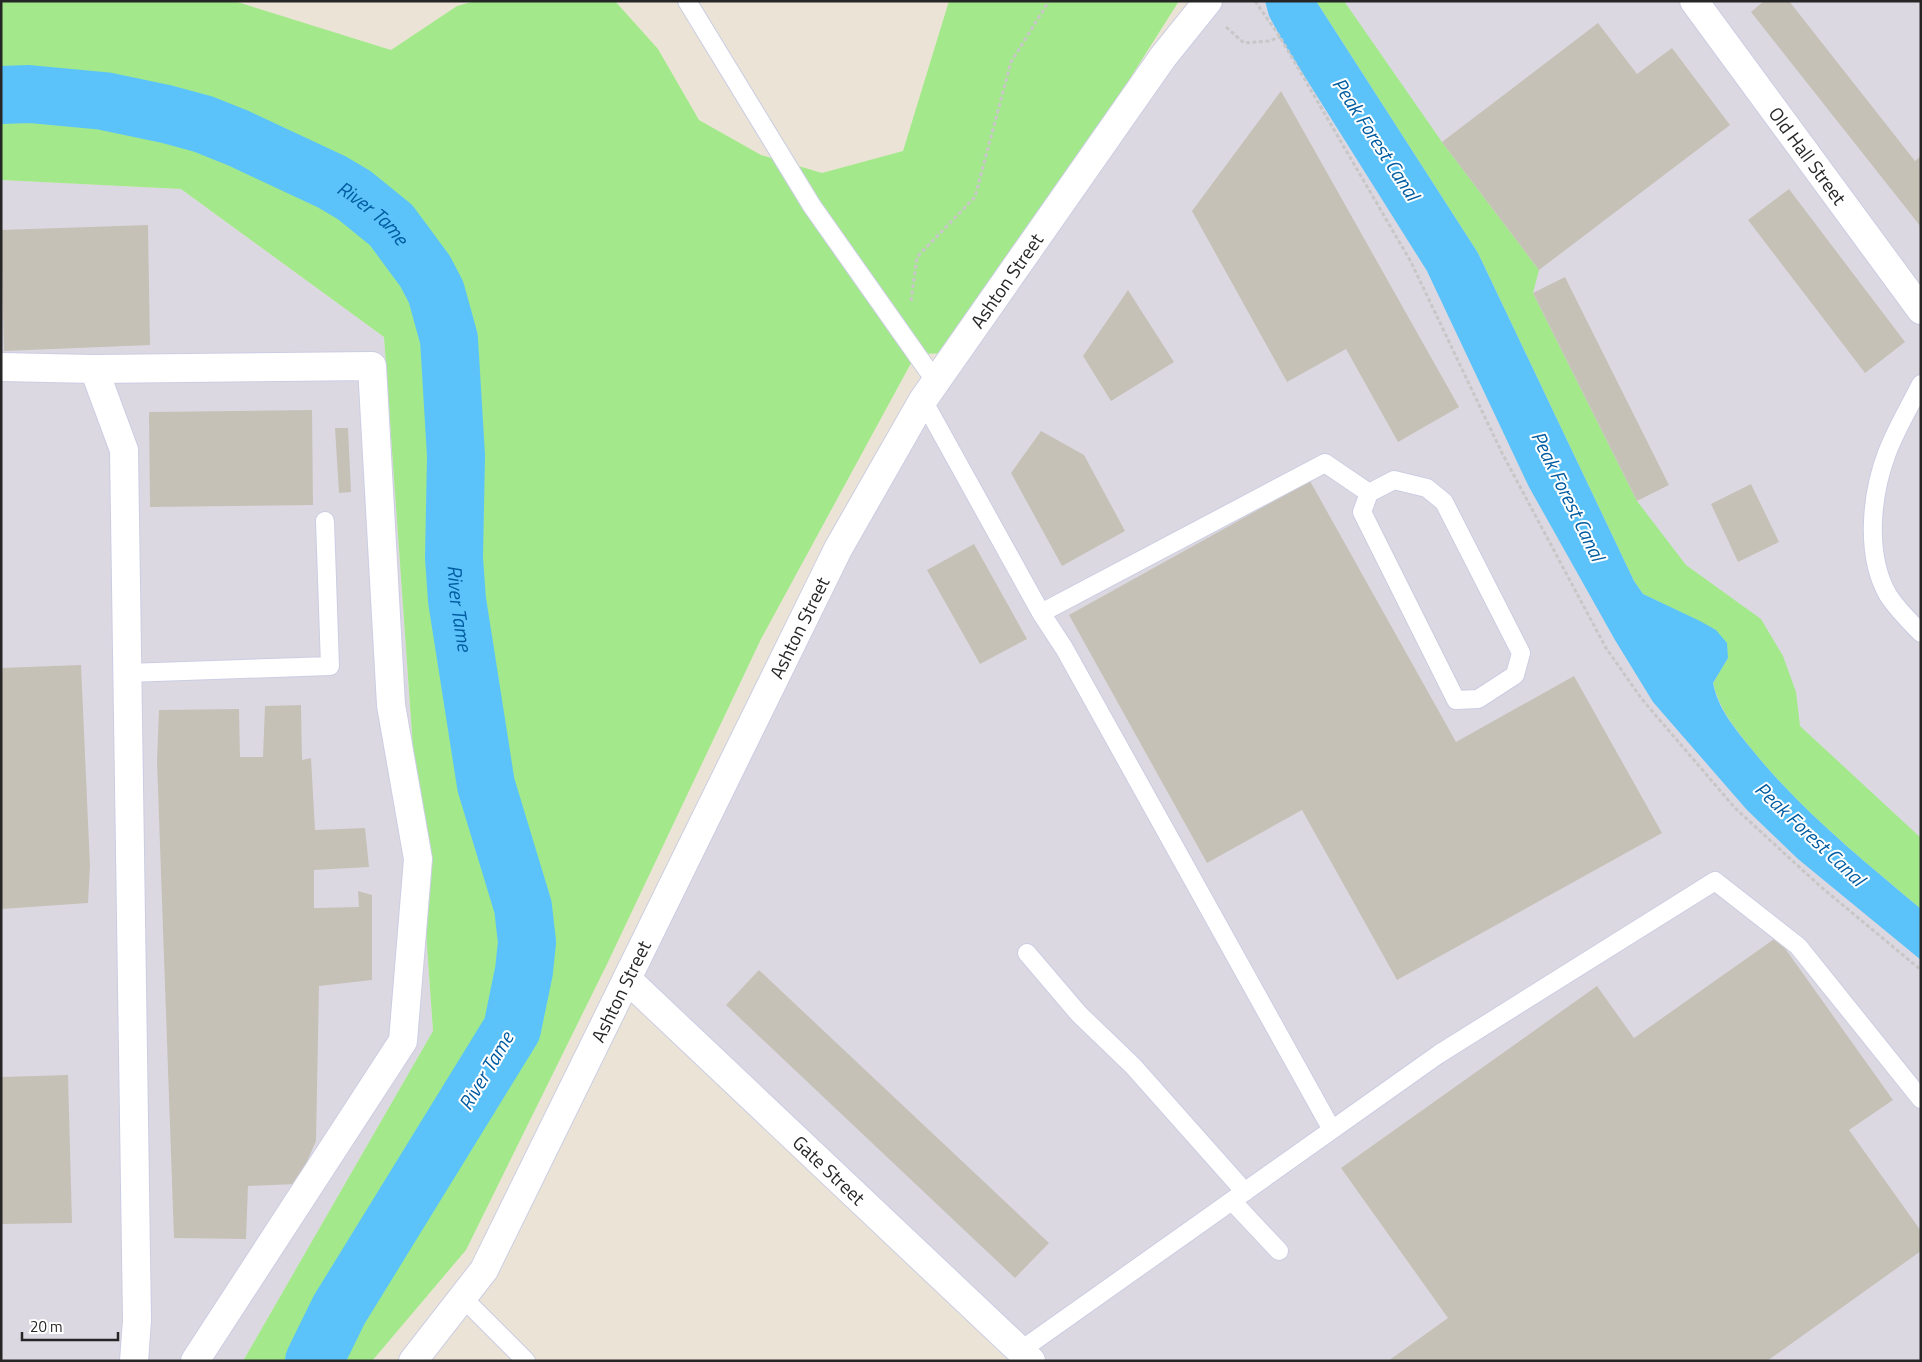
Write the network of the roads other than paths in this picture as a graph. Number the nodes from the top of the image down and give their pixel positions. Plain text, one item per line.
1 (687, 1) edge
2 (1694, 1) edge
3 (1206, 4) edge
4 (1921, 310) edge
5 (1, 367) edge
6 (94, 369) junction
7 (1921, 384) edge
8 (930, 391) junction
9 (1369, 493) junction
10 (325, 521) dead end
11 (1041, 613) junction
12 (1921, 633) edge
13 (127, 673) junction
14 (1027, 953) dead end
15 (627, 979) junction
16 (1921, 1098) edge
17 (1332, 1130) junction
18 (1238, 1196) junction
19 (1279, 1252) dead end
20 (462, 1297) junction
21 (1025, 1356) edge
22 (134, 1361) edge
23 (195, 1361) edge
24 (413, 1361) edge
25 (526, 1361) edge

1 - 8 lane
2 - 4 street, Old Hall Street
3 - 8 street, Ashton Street
5 - 6 street
6 - 13 street
6 - 23 street
7 - 12 lane
8 - 11 lane
8 - 15 street, Ashton Street
9 - 9 lane
9 - 11 lane
10 - 13 lane
11 - 17 lane
13 - 22 street
14 - 18 lane
15 - 20 street, Ashton Street
15 - 21 street, Gate Street
16 - 17 lane
17 - 18 lane
18 - 19 lane
18 - 21 lane
20 - 24 street, Ashton Street
20 - 25 lane

